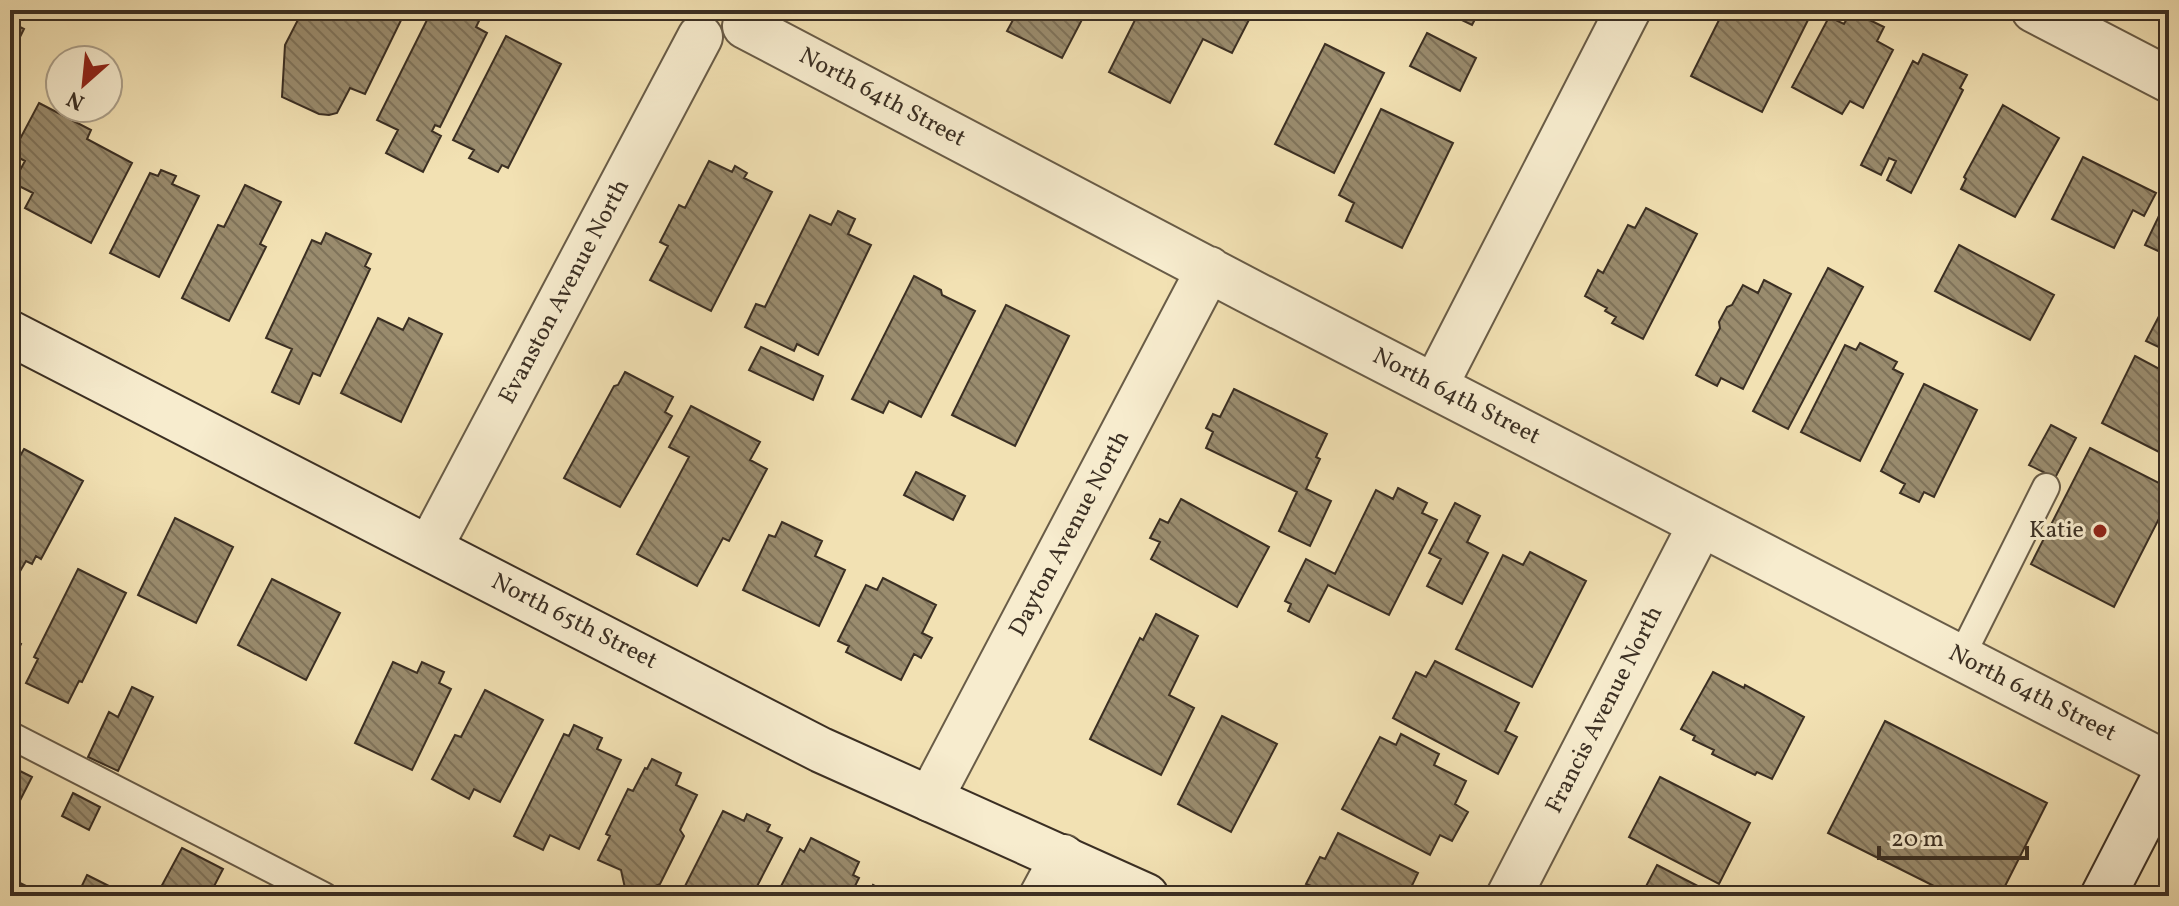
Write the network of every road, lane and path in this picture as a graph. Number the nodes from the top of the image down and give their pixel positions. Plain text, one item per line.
1 (1628, 10) edge
2 (2034, 10) edge
3 (747, 18) edge
4 (692, 24) edge
5 (2169, 80) edge
6 (1209, 269) junction
7 (10, 333) edge
8 (1435, 386) junction
9 (2046, 487) dead end
10 (1701, 524) junction
11 (430, 547) junction
12 (1961, 657) junction
13 (10, 735) edge
14 (2169, 766) edge
15 (930, 799) junction
16 (1063, 857) junction
17 (324, 896) edge
18 (1042, 896) edge
19 (1146, 896) edge
20 (1509, 896) edge
21 (2103, 896) edge

1 - 8 street
2 - 5 street
3 - 4 street
3 - 6 street, North 64th Street
4 - 11 street, Evanston Avenue North
6 - 8 street, North 64th Street
6 - 15 street, Dayton Avenue North
7 - 11 street, North 65th Street
8 - 10 street, North 64th Street
9 - 12 lane
10 - 12 street, North 64th Street
10 - 20 street, Francis Avenue North
11 - 15 street, North 65th Street
12 - 14 street, North 64th Street
13 - 17 lane
14 - 21 street
15 - 16 street, North 65th Street
16 - 18 street
16 - 19 street, North 65th Street

